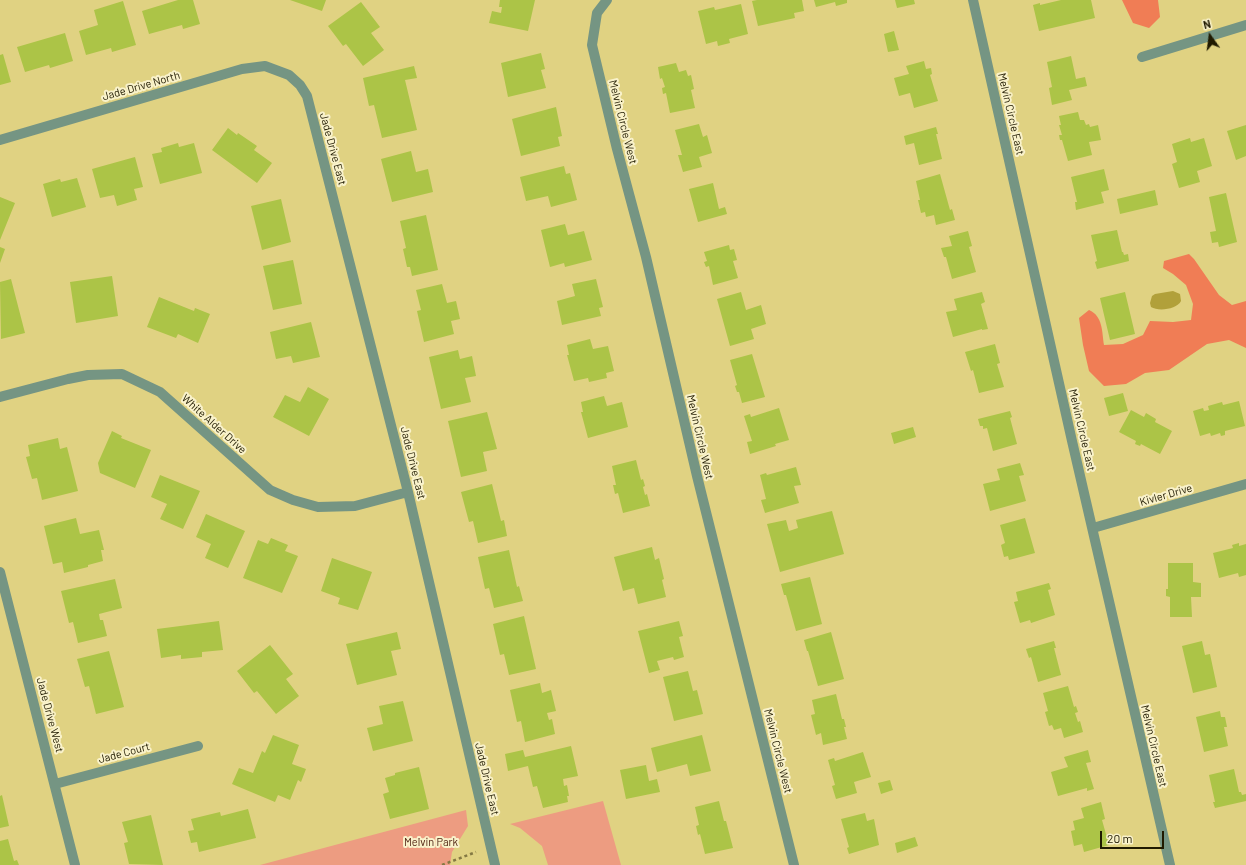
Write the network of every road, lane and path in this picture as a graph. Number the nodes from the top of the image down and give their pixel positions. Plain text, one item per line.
1 (607, 0) edge
2 (973, 0) edge
3 (1246, 25) edge
4 (1142, 57) dead end
5 (289, 75) joint
6 (0, 140) edge
7 (0, 397) edge
8 (1246, 484) edge
9 (408, 492) junction
10 (1093, 528) junction
11 (0, 572) edge
12 (198, 746) dead end
13 (55, 784) junction
14 (491, 846) junction
15 (75, 865) edge
16 (442, 865) edge
17 (495, 865) edge
18 (794, 865) edge
19 (1170, 865) edge

1 - 18 street, Melvin Circle West
2 - 10 street, Melvin Circle East
3 - 4 street
5 - 6 street, Jade Drive North
5 - 9 street, Jade Drive East
7 - 9 street, White Alder Drive
8 - 10 street, Kivler Drive
9 - 14 street, Jade Drive East
10 - 19 street, Melvin Circle East
11 - 13 street, Jade Drive West
12 - 13 street, Jade Court
13 - 15 street, Jade Drive West
14 - 16 path
14 - 17 street, Jade Drive East

